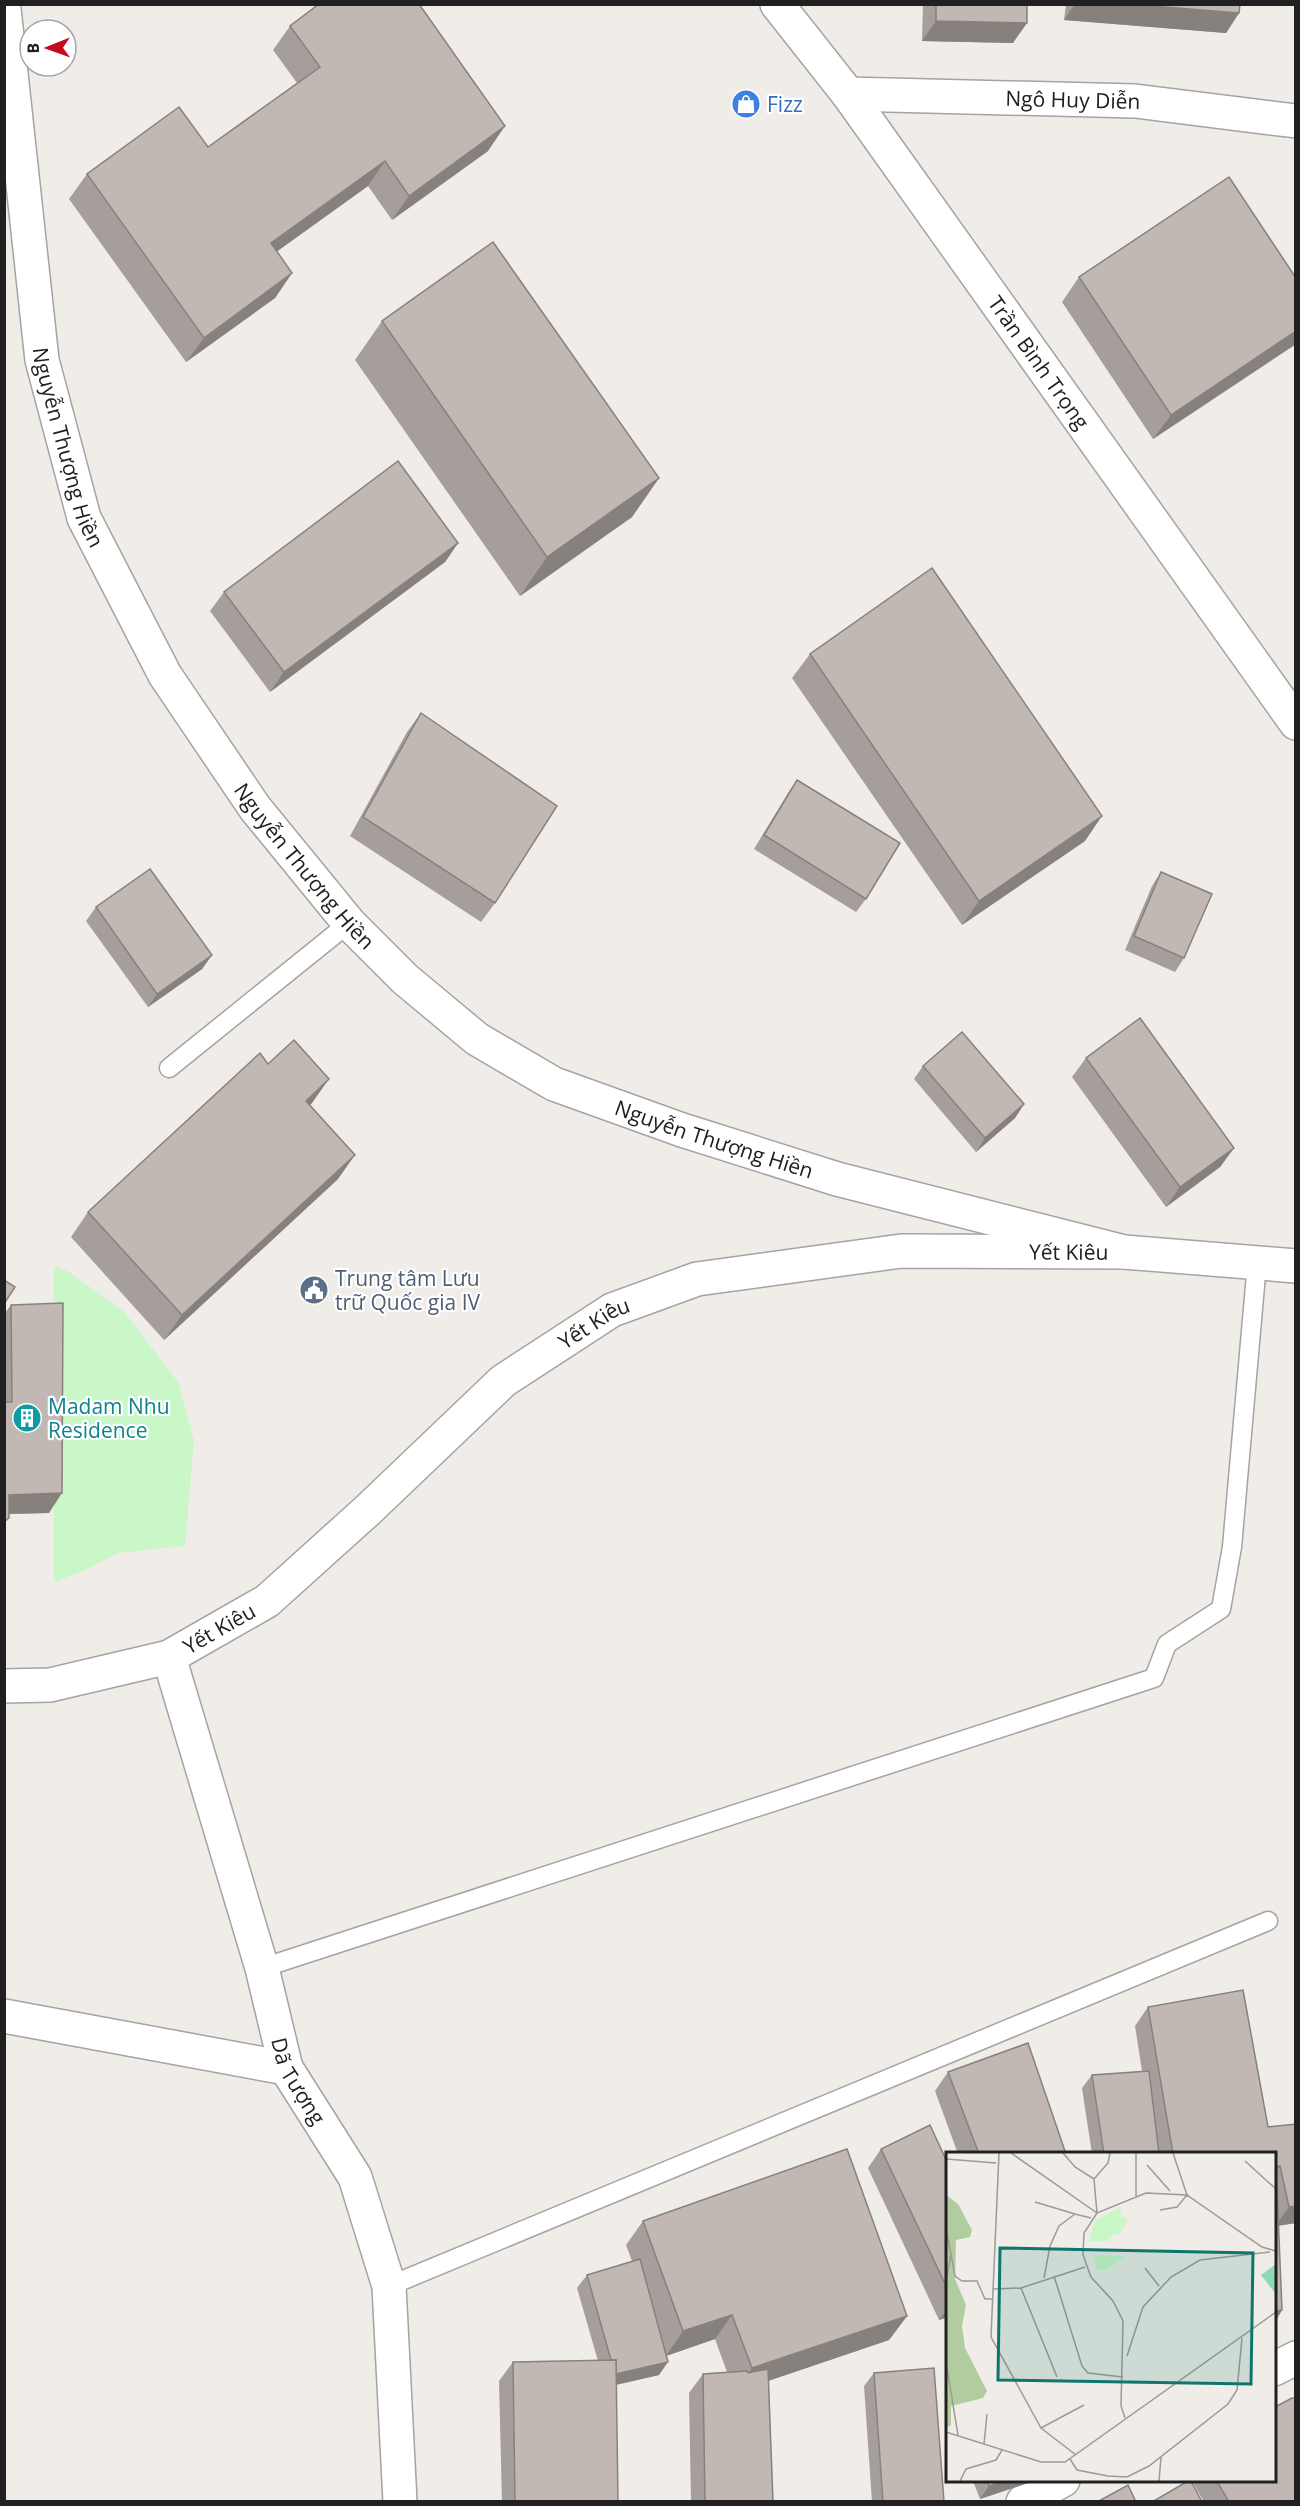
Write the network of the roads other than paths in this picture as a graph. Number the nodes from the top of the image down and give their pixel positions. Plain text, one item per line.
1 (777, 4) edge
2 (4, 9) edge
3 (848, 94) junction
4 (1296, 121) edge
5 (1296, 723) edge
6 (349, 923) junction
7 (169, 1068) dead end
8 (1124, 1252) junction
9 (1257, 1263) junction
10 (1296, 1266) edge
11 (169, 1657) junction
12 (4, 1686) edge
13 (1268, 1922) dead end
14 (262, 1968) junction
15 (4, 2016) edge
16 (286, 2068) junction
17 (389, 2286) junction
18 (1296, 2358) edge
19 (1276, 2368) edge
20 (1061, 2482) edge
21 (400, 2502) edge
22 (1023, 2502) edge

1 - 3 street, Trần Bình Trọng
2 - 6 street, Nguyễn Thượng Hiền
3 - 4 street, Ngô Huy Diễn
3 - 5 street, Trần Bình Trọng
6 - 7 lane
6 - 8 street, Nguyễn Thượng Hiền
8 - 9 street, Yết Kiêu
8 - 11 street, Yết Kiêu
9 - 10 street, Yết Kiêu
9 - 14 lane
11 - 12 street, Yết Kiêu
11 - 14 street, Dã Tượng
13 - 17 lane
14 - 16 street, Dã Tượng
15 - 16 street
16 - 17 street, Dã Tượng
17 - 21 street, Dã Tượng
18 - 19 street
20 - 22 street

